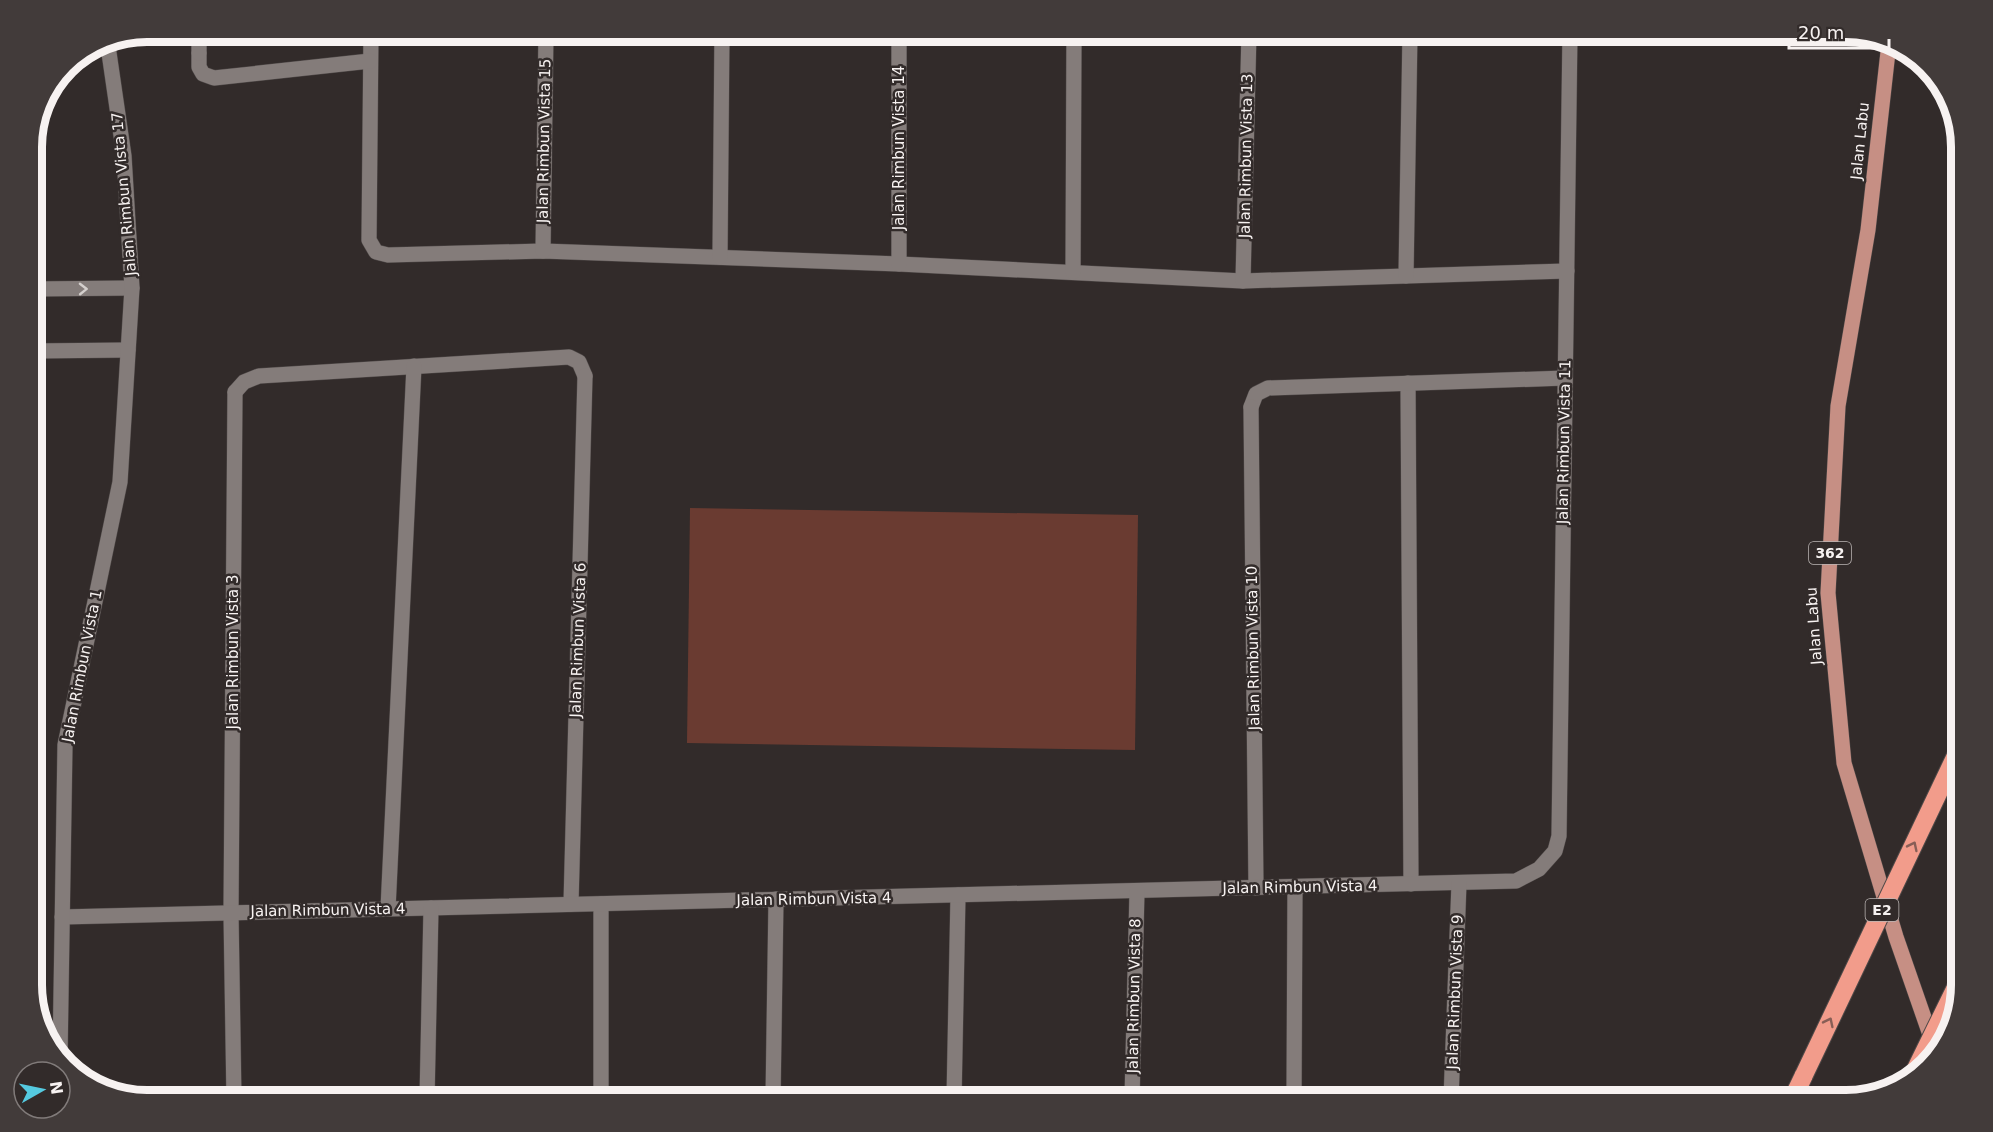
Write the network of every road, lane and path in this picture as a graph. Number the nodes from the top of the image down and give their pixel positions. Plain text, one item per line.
1 (199, 42) edge
2 (370, 42) edge
3 (546, 42) edge
4 (722, 42) edge
5 (899, 42) edge
6 (1074, 42) edge
7 (1249, 42) edge
8 (1410, 42) edge
9 (1570, 42) edge
10 (109, 50) edge
11 (1888, 51) edge
12 (370, 61) junction
13 (543, 251) junction
14 (720, 257) junction
15 (899, 264) junction
16 (1567, 271) junction
17 (1073, 272) junction
18 (1406, 276) junction
19 (1243, 281) junction
20 (132, 288) junction
21 (42, 290) edge
22 (128, 350) junction
23 (42, 351) edge
24 (414, 366) junction
25 (1565, 378) junction
26 (1408, 383) junction
27 (1951, 766) edge
28 (1555, 851) joint
29 (1459, 883) junction
30 (1411, 884) junction
31 (1295, 887) junction
32 (1256, 888) junction
33 (1137, 891) junction
34 (958, 895) junction
35 (776, 900) junction
36 (571, 904) junction
37 (601, 904) junction
38 (431, 908) junction
39 (388, 909) junction
40 (231, 913) junction
41 (62, 917) junction
42 (1949, 1003) edge
43 (60, 1043) edge
44 (1933, 1043) edge
45 (1922, 1056) edge
46 (234, 1090) edge
47 (428, 1090) edge
48 (600, 1090) edge
49 (773, 1090) edge
50 (954, 1090) edge
51 (1132, 1090) edge
52 (1294, 1090) edge
53 (1451, 1090) edge
54 (1797, 1090) edge

1 - 12 street
2 - 12 street
3 - 13 street, Jalan Rimbun Vista 15
4 - 14 street
5 - 15 street, Jalan Rimbun Vista 14
6 - 17 street
7 - 19 street, Jalan Rimbun Vista 13
8 - 18 street
9 - 16 street, Jalan Rimbun Vista 11
10 - 20 street, Jalan Rimbun Vista 17
11 - 44 main road, Jalan Labu / 362
12 - 13 street
13 - 14 street
14 - 15 street
15 - 17 street
16 - 18 street
16 - 25 street, Jalan Rimbun Vista 11
17 - 19 street
18 - 19 street
21 -> 20 street
20 - 22 street, Jalan Rimbun Vista 17
22 - 23 street
22 - 41 street, Jalan Rimbun Vista 1
24 - 36 street, Jalan Rimbun Vista 6
24 - 39 street
24 - 40 street, Jalan Rimbun Vista 3
25 - 26 street
25 - 28 street, Jalan Rimbun Vista 11
26 - 30 street
26 - 32 street, Jalan Rimbun Vista 10
54 -> 27 highway, E2, bridge
28 - 29 street, Jalan Rimbun Vista 4
29 - 30 street, Jalan Rimbun Vista 4
29 - 53 street, Jalan Rimbun Vista 9
30 - 31 street, Jalan Rimbun Vista 4
31 - 32 street, Jalan Rimbun Vista 4
31 - 52 street
32 - 33 street, Jalan Rimbun Vista 4
33 - 34 street, Jalan Rimbun Vista 4
33 - 51 street, Jalan Rimbun Vista 8
34 - 35 street, Jalan Rimbun Vista 4
34 - 50 street
35 - 37 street, Jalan Rimbun Vista 4
35 - 49 street
36 - 37 street, Jalan Rimbun Vista 4
36 - 38 street, Jalan Rimbun Vista 4
37 - 48 street
38 - 39 street, Jalan Rimbun Vista 4
38 - 47 street
39 - 40 street, Jalan Rimbun Vista 4
40 - 41 street, Jalan Rimbun Vista 4
40 - 46 street, Jalan Rimbun Vista 3
41 - 43 street, Jalan Rimbun Vista 1
42 - 45 highway, bridge

